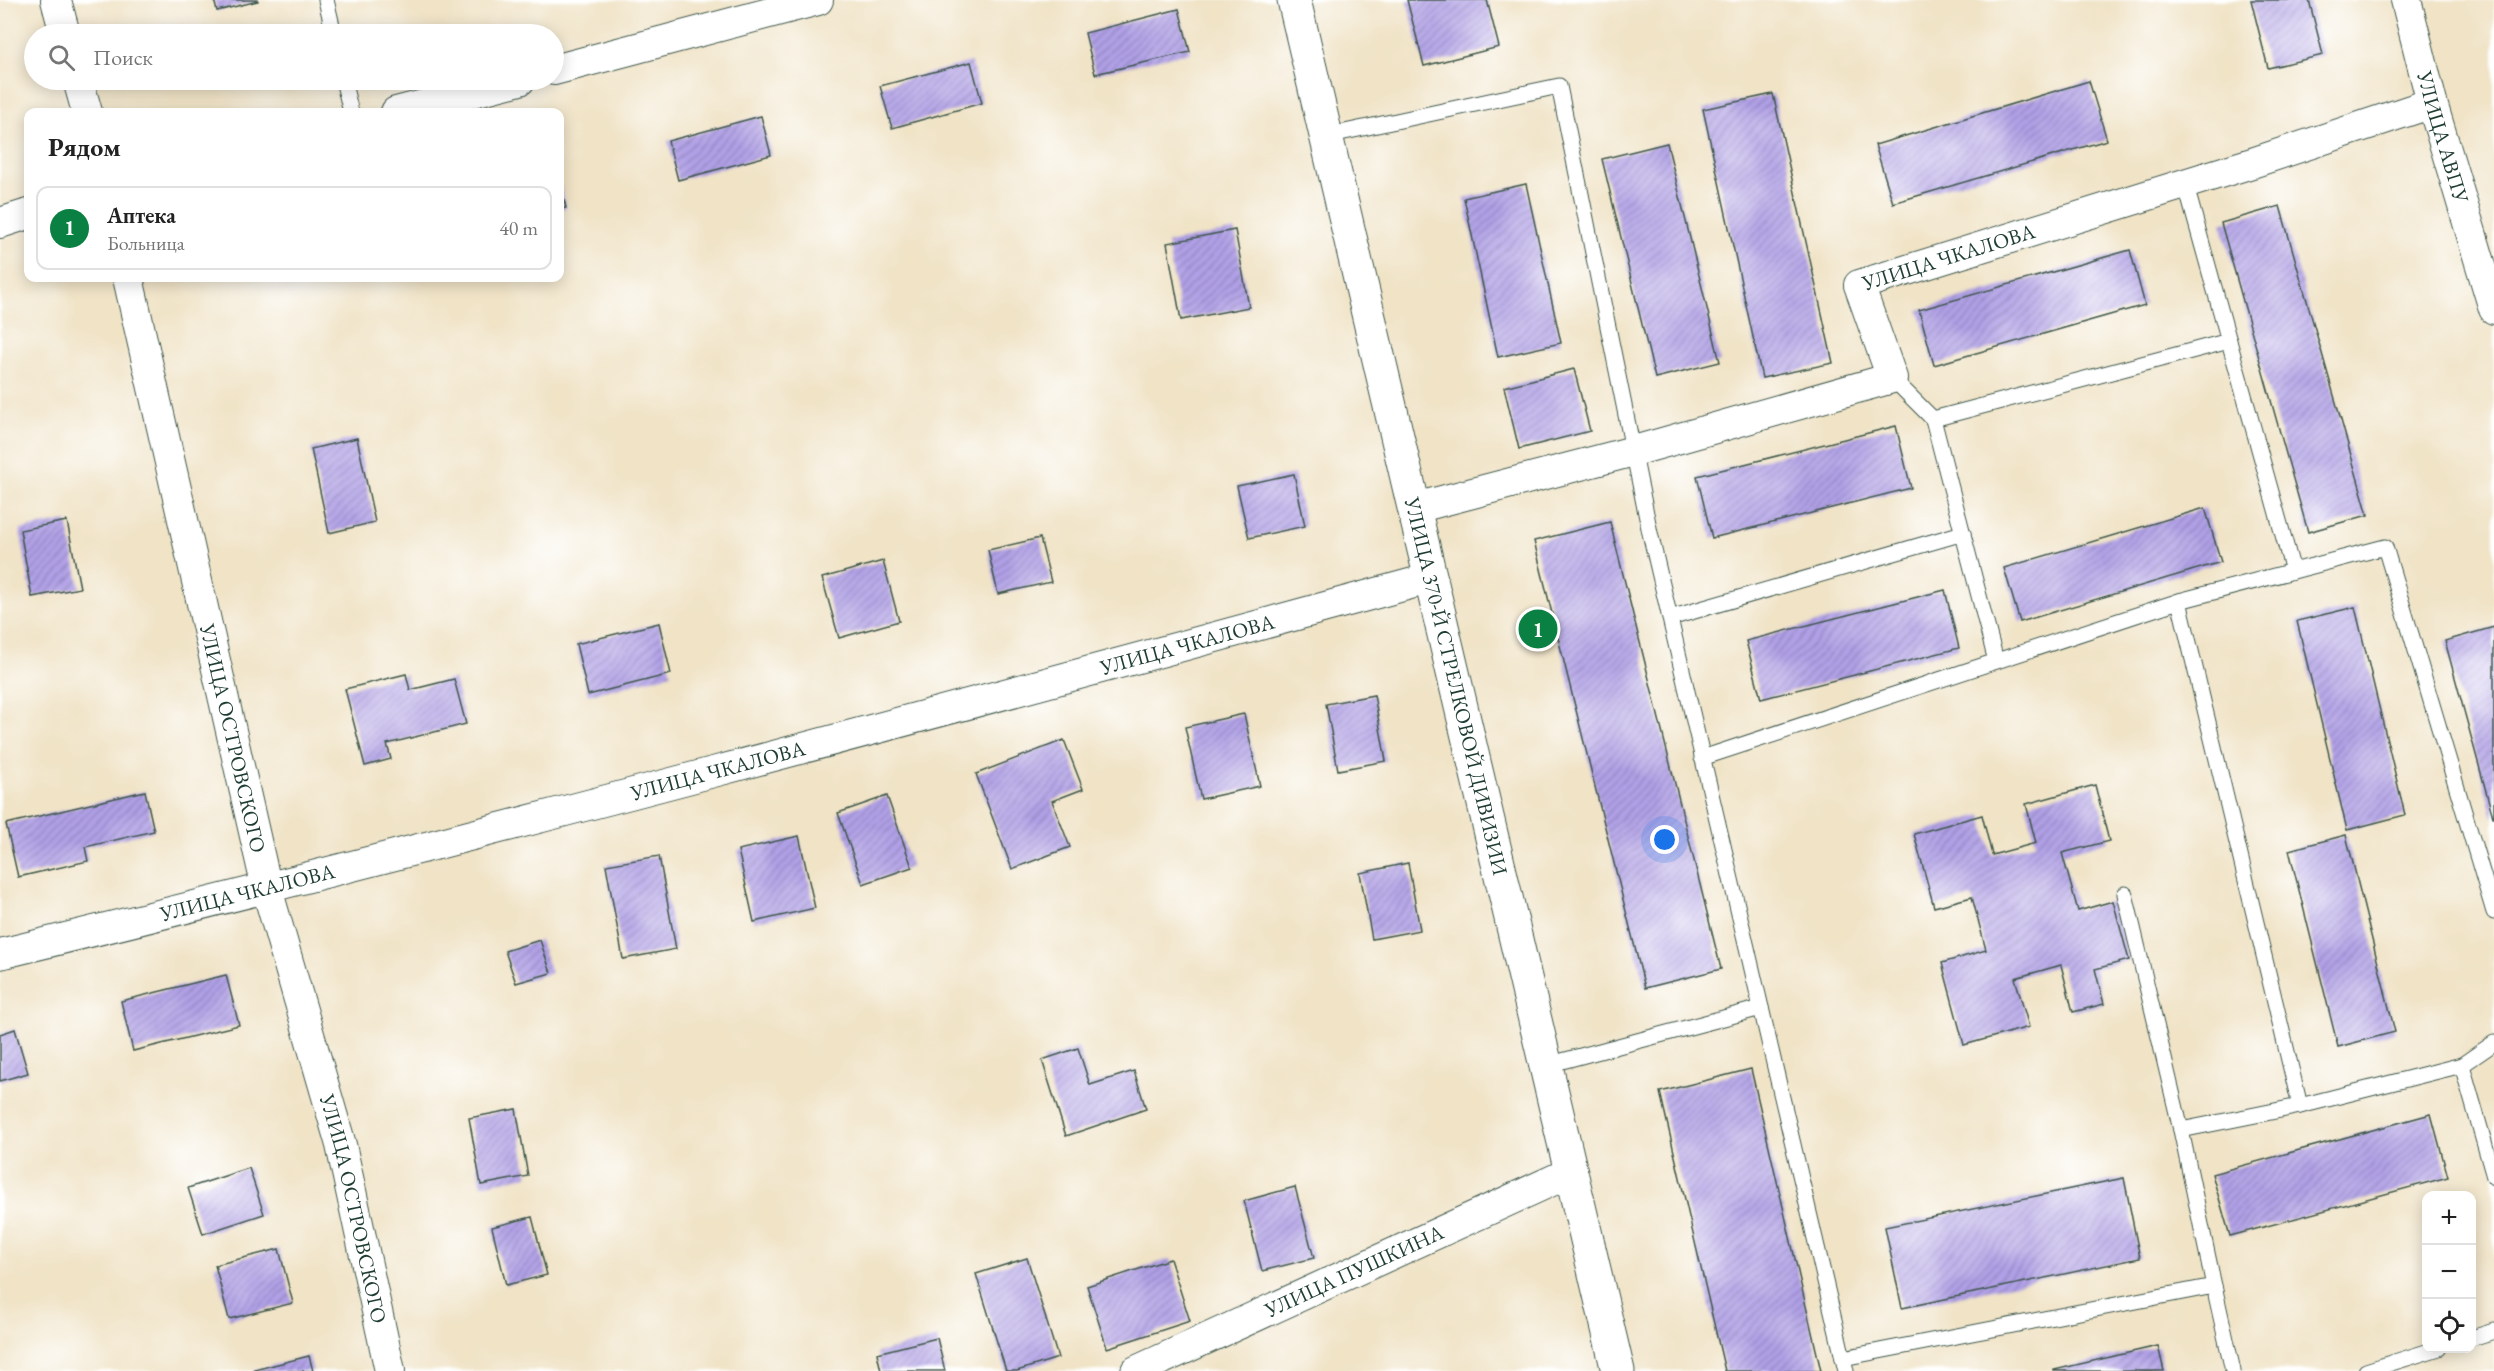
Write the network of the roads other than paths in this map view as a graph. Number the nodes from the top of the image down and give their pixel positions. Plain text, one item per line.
1 (56, 0) edge
2 (326, 0) edge
3 (818, 0) edge
4 (1294, 0) edge
5 (2406, 0) edge
6 (62, 24) edge
7 (332, 24) edge
8 (564, 67) edge
9 (81, 90) edge
10 (346, 90) edge
11 (481, 90) edge
12 (2432, 103) junction
13 (86, 108) edge
14 (350, 108) edge
15 (412, 108) edge
16 (1326, 136) junction
17 (2185, 183) junction
18 (24, 215) edge
19 (0, 223) edge
20 (129, 282) edge
21 (2494, 309) edge
22 (2229, 341) junction
23 (1892, 378) junction
24 (1933, 418) junction
25 (1634, 451) junction
26 (1416, 508) junction
27 (1963, 533) junction
28 (2293, 571) junction
29 (1432, 578) junction
30 (2179, 601) junction
31 (1670, 618) junction
32 (1996, 661) junction
33 (1702, 758) junction
34 (267, 889) junction
35 (2125, 894) dead end
36 (2494, 912) edge
37 (0, 954) edge
38 (1761, 1008) junction
39 (2494, 1043) edge
40 (1547, 1065) junction
41 (2463, 1065) junction
42 (2300, 1106) junction
43 (2181, 1130) junction
44 (1572, 1172) junction
45 (2494, 1177) edge
46 (2214, 1286) junction
47 (2494, 1331) edge
48 (2476, 1337) edge
49 (2423, 1353) edge
50 (1844, 1365) edge
51 (390, 1371) edge
52 (1136, 1371) edge
53 (1618, 1371) edge
54 (2234, 1371) edge
55 (2366, 1371) edge

1 - 6 street
2 - 7 lane
3 - 8 street
4 - 16 street, УЛИЦА 370-Й СТРЕЛКОВОЙ ДИВИЗИИ
5 - 12 street, УЛИЦА АВПУ
9 - 13 street
10 - 14 lane
11 - 15 street
12 - 17 street, УЛИЦА ЧКАЛОВА
12 - 21 street, УЛИЦА АВПУ
16 - 25 lane
16 - 26 street, УЛИЦА 370-Й СТРЕЛКОВОЙ ДИВИЗИИ
17 - 22 lane
17 - 23 street, УЛИЦА ЧКАЛОВА
18 - 19 street
20 - 34 street, УЛИЦА ОСТРОВСКОГО
22 - 24 lane
22 - 28 lane
23 - 24 lane
23 - 25 street
24 - 27 lane
25 - 26 street
25 - 31 lane
26 - 29 street, УЛИЦА 370-Й СТРЕЛКОВОЙ ДИВИЗИИ
27 - 31 lane
27 - 32 lane
28 - 30 lane
28 - 36 lane
29 - 34 street, УЛИЦА ЧКАЛОВА
29 - 40 street, УЛИЦА 370-Й СТРЕЛКОВОЙ ДИВИЗИИ
30 - 32 lane
30 - 42 lane
31 - 33 lane
32 - 33 lane
33 - 38 lane
34 - 37 street, УЛИЦА ЧКАЛОВА
34 - 51 street, УЛИЦА ОСТРОВСКОГО
35 - 43 lane
38 - 40 lane
38 - 50 lane
39 - 41 lane
40 - 44 street, УЛИЦА 370-Й СТРЕЛКОВОЙ ДИВИЗИИ
41 - 42 lane
41 - 45 lane
42 - 43 lane
43 - 46 lane
44 - 52 street, УЛИЦА ПУШКИНА
44 - 53 street, УЛИЦА 370-Й СТРЕЛКОВОЙ ДИВИЗИИ
46 - 50 lane
46 - 54 lane
47 - 48 lane
49 - 55 lane

